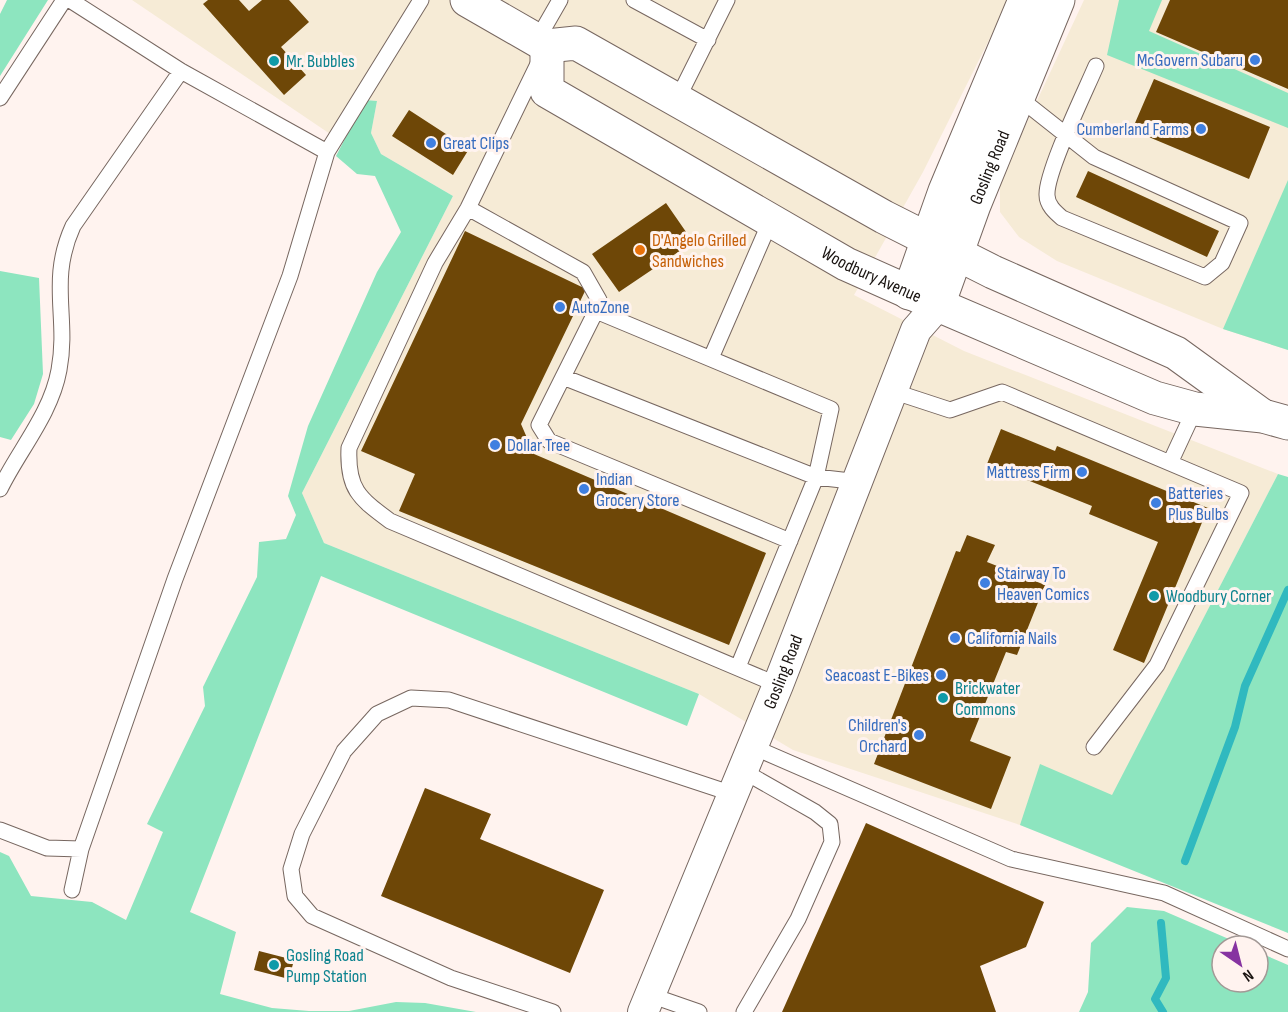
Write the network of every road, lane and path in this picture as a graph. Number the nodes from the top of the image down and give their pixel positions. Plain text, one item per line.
1 (64, 0) edge
2 (70, 0) edge
3 (421, 0) edge
4 (560, 0) edge
5 (636, 0) edge
6 (727, 0) edge
7 (1025, 0) edge
8 (1058, 0) edge
9 (487, 5) edge
10 (708, 40) junction
11 (542, 43) junction
12 (1096, 66) dead end
13 (181, 71) junction
14 (1018, 97) junction
15 (0, 98) edge
16 (677, 100) junction
17 (1067, 135) junction
18 (327, 152) junction
19 (468, 208) junction
20 (770, 222) junction
21 (928, 239) junction
22 (957, 254) junction
23 (923, 299) junction
24 (596, 311) junction
25 (711, 358) junction
26 (563, 377) junction
27 (892, 391) junction
28 (1195, 409) junction
29 (1275, 419) edge
30 (1170, 463) junction
31 (816, 477) junction
32 (859, 482) junction
33 (0, 489) edge
34 (790, 541) junction
35 (738, 667) junction
36 (778, 685) junction
37 (1094, 747) dead end
38 (743, 771) junction
39 (0, 830) edge
40 (81, 849) junction
41 (72, 890) dead end
42 (1288, 949) edge
43 (647, 1003) edge
44 (553, 1012) edge
45 (699, 1012) edge
46 (744, 1012) edge

1 - 15 lane
2 - 13 lane
3 - 18 lane
4 - 11 lane
5 - 10 lane
6 - 10 lane
7 - 21 main road, Gosling Road
8 - 14 main road, Gosling Road
9 - 11 main road
10 - 16 lane
11 - 16 main road, Woodbury Avenue
11 - 19 lane
11 - 20 main road, Woodbury Avenue
12 - 17 lane
13 - 18 lane
13 - 33 lane
14 - 17 lane
14 - 22 main road, Gosling Road
16 - 21 main road, Woodbury Avenue
17 - 17 lane
18 - 40 lane
19 - 24 lane
19 - 35 lane
20 - 23 main road, Woodbury Avenue
20 - 25 lane
21 - 22 main road, Woodbury Avenue
21 - 23 main road, Gosling Road
22 - 23 main road, Gosling Road
22 - 29 main road, Woodbury Avenue
23 - 27 street, Gosling Road
23 - 28 main road, Woodbury Avenue
24 - 25 lane
24 - 26 lane
25 - 31 lane
26 - 31 lane
26 - 34 lane
27 - 30 lane
27 - 32 street, Gosling Road
28 - 29 main road, Woodbury Avenue
28 - 30 lane
30 - 37 lane
31 - 32 lane
31 - 34 lane
32 - 36 street, Gosling Road
34 - 35 lane
35 - 36 lane
36 - 38 street, Gosling Road
38 - 42 lane
38 - 43 street, Gosling Road
38 - 44 lane
38 - 46 lane
39 - 40 lane
40 - 41 lane
43 - 45 lane

